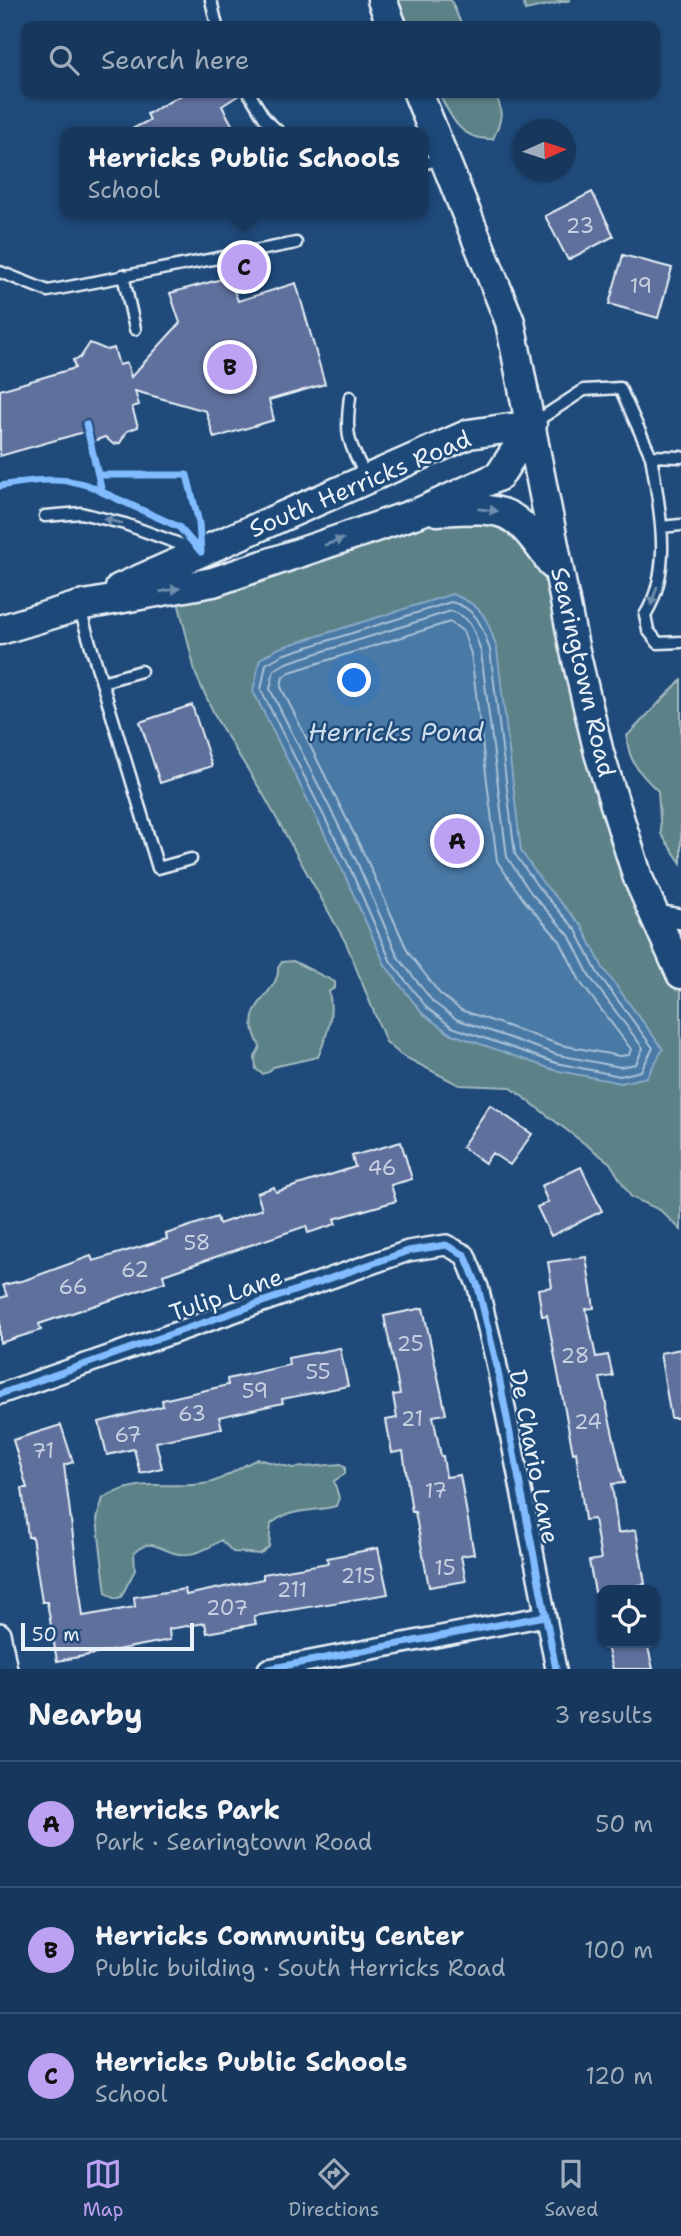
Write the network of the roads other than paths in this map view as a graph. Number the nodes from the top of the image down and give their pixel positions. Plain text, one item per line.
1 (211, 0) edge
2 (382, 0) edge
3 (216, 21) edge
4 (390, 21) edge
5 (252, 98) edge
6 (419, 98) edge
7 (274, 127) edge
8 (426, 127) edge
9 (428, 138) edge
10 (433, 161) edge
11 (296, 243) dead end
12 (0, 272) edge
13 (123, 275) junction
14 (135, 330) dead end
15 (350, 397) dead end
16 (532, 425) junction
17 (651, 456) junction
18 (681, 457) edge
19 (368, 479) junction
20 (420, 512) junction
21 (44, 516) dead end
22 (681, 525) edge
23 (661, 527) junction
24 (201, 552) junction
25 (559, 574) junction
26 (79, 606) junction
27 (0, 630) edge
28 (681, 642) edge
29 (141, 671) dead end
30 (102, 682) junction
31 (191, 859) dead end
32 (652, 914) junction
33 (681, 919) edge
34 (681, 974) edge
35 (465, 1255) joint
36 (0, 1394) edge
37 (545, 1616) junction
38 (0, 1633) edge
39 (7, 1669) edge
40 (268, 1669) edge
41 (556, 1669) edge

1 - 3 lane
2 - 4 main road
5 - 7 lane
6 - 8 main road, Searingtown Road
9 - 10 main road, Searingtown Road
10 - 16 main road, Searingtown Road
11 - 13 lane
12 - 13 lane
13 - 14 lane
15 - 19 lane
16 - 17 lane
16 - 19 main road, South Herricks Road
16 - 20 main road, South Herricks Road
16 - 25 main road, Searingtown Road
17 - 18 lane
17 - 23 lane
19 - 24 main road, South Herricks Road
20 -> 25 main road
26 -> 20 main road, South Herricks Road
24 -> 21 lane
22 - 23 lane
23 -> 28 lane
24 - 26 main road, South Herricks Road
25 - 32 main road, Searingtown Road
26 - 27 main road, South Herricks Road
26 - 30 lane
29 - 30 lane
30 - 31 lane
32 - 33 street
32 - 34 main road, Searingtown Road
35 - 36 street, Tulip Lane
35 - 37 street, De Chario Lane
37 - 40 street
37 - 41 street, De Chario Lane
38 - 39 street

